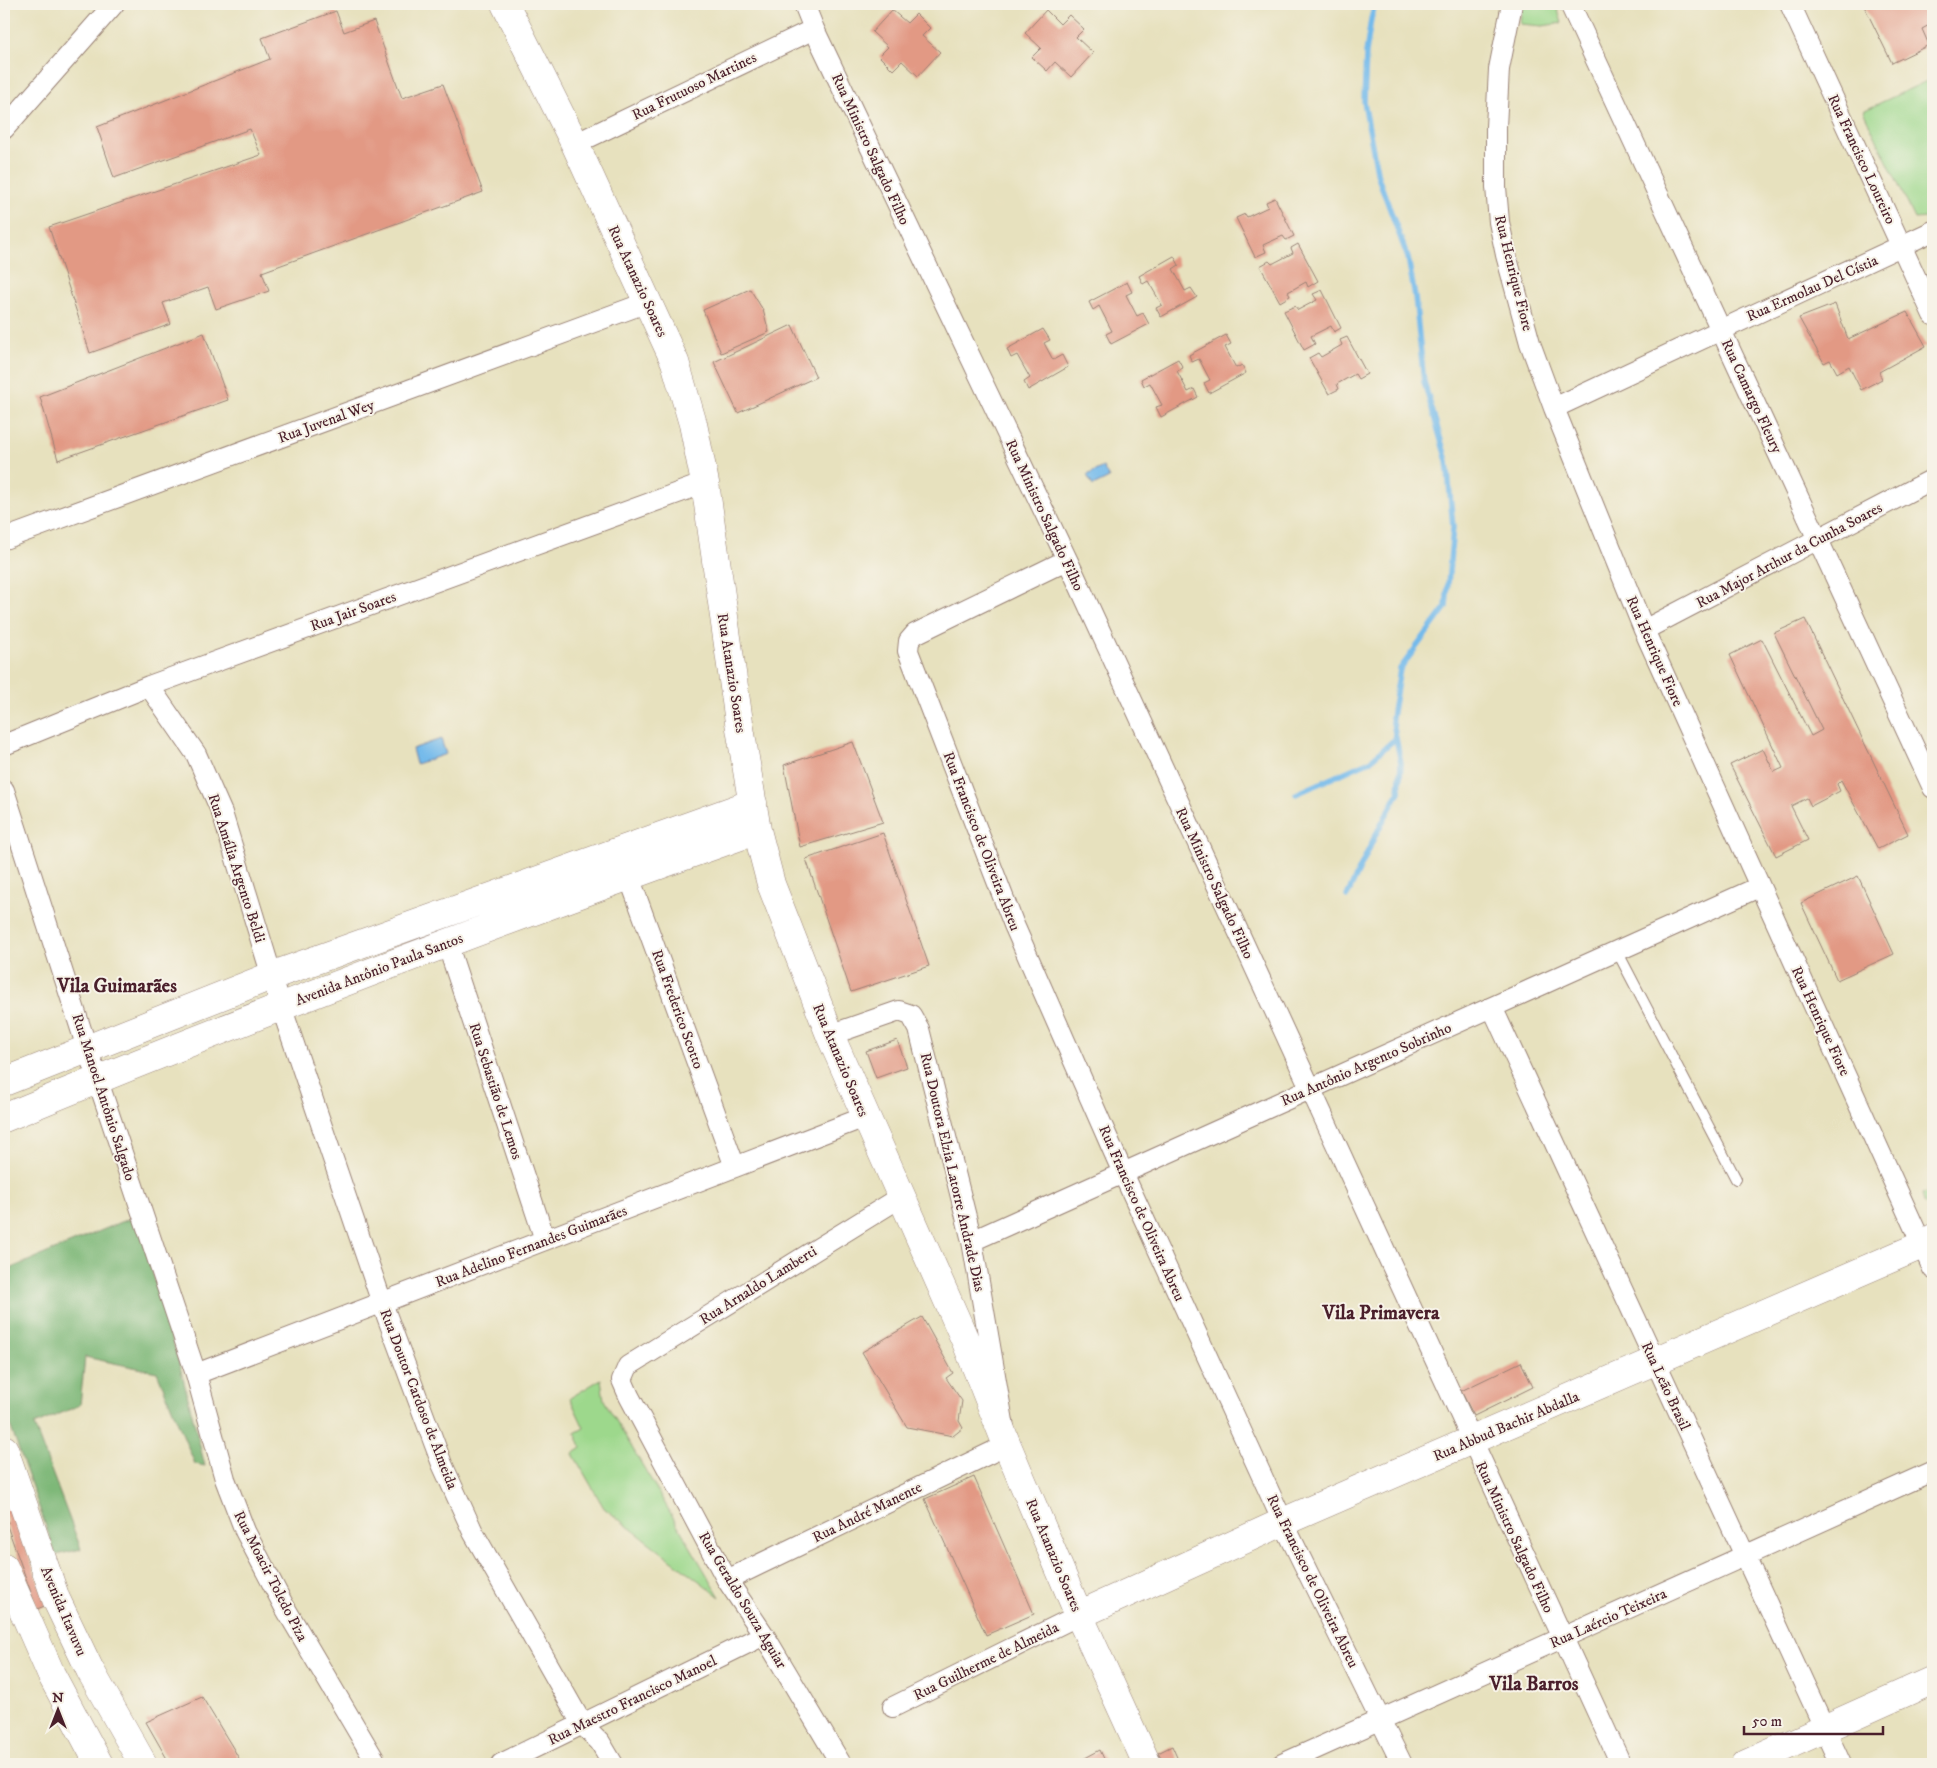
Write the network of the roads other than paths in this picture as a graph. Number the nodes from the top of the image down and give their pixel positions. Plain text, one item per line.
1 (114, 4) edge
2 (505, 4) edge
3 (804, 4) edge
4 (1512, 4) edge
5 (1570, 4) edge
6 (1790, 4) edge
7 (814, 30) junction
8 (4, 129) edge
9 (575, 144) junction
10 (1933, 231) edge
11 (1902, 247) junction
12 (648, 302) junction
13 (1933, 315) edge
14 (1721, 329) junction
15 (1554, 408) junction
16 (1933, 479) edge
17 (705, 484) junction
18 (1818, 539) junction
19 (4, 540) edge
20 (1067, 560) junction
21 (1644, 630) junction
22 (149, 686) junction
23 (4, 746) edge
24 (1933, 788) edge
25 (4, 790) edge
26 (753, 803) junction
27 (757, 830) junction
28 (624, 864) junction
29 (1759, 887) junction
30 (447, 943) junction
31 (1617, 951) junction
32 (272, 976) junction
33 (281, 1006) junction
34 (1492, 1007) junction
35 (830, 1035) junction
36 (87, 1048) junction
37 (98, 1080) junction
38 (4, 1082) edge
39 (1310, 1089) junction
40 (865, 1117) junction
41 (4, 1118) edge
42 (735, 1167) junction
43 (1123, 1174) junction
44 (1736, 1179) dead end
45 (901, 1197) junction
46 (545, 1240) junction
47 (972, 1241) junction
48 (1930, 1251) edge
49 (382, 1303) junction
50 (977, 1337) junction
51 (1655, 1361) junction
52 (196, 1374) junction
53 (622, 1380) joint
54 (1471, 1441) junction
55 (1007, 1445) junction
56 (4, 1449) edge
57 (1933, 1471) edge
58 (1283, 1522) junction
59 (1745, 1556) junction
60 (4, 1567) edge
61 (727, 1580) junction
62 (1079, 1615) junction
63 (764, 1635) junction
64 (1562, 1638) junction
65 (1933, 1680) edge
66 (893, 1707) dead end
67 (1381, 1720) junction
68 (582, 1724) junction
69 (1824, 1729) junction
70 (99, 1764) edge
71 (143, 1764) edge
72 (377, 1764) edge
73 (501, 1764) edge
74 (612, 1764) edge
75 (841, 1764) edge
76 (1148, 1764) edge
77 (1282, 1764) edge
78 (1402, 1764) edge
79 (1621, 1764) edge
80 (1746, 1764) edge
81 (1841, 1764) edge

1 - 8 street
2 - 9 street, Rua Atanazio Soares
3 - 7 street, Rua Ministro Salgado Filho
4 - 15 street, Rua Henrique Fiore
5 - 14 street, Rua Camargo Fleury
6 - 11 street, Rua Francisco Loureiro
7 - 9 street, Rua Frutuoso Martines
7 - 20 street, Rua Ministro Salgado Filho
9 - 12 street, Rua Atanazio Soares
10 - 11 street, Rua Ermolau Del Cístia
11 - 13 street, Rua Francisco Loureiro
11 - 14 street, Rua Ermolau Del Cístia
12 - 17 street, Rua Atanazio Soares
12 - 19 street, Rua Juvenal Wey
14 - 15 street, Rua Ermolau Del Cístia
14 - 18 street, Rua Camargo Fleury
15 - 21 street, Rua Henrique Fiore
16 - 18 street, Rua Major Arthur da Cunha Soares
17 - 22 street, Rua Jair Soares
17 - 26 street, Rua Atanazio Soares
18 - 21 street, Rua Major Arthur da Cunha Soares
18 - 24 street, Rua Camargo Fleury
20 - 39 street, Rua Ministro Salgado Filho
20 - 43 street, Rua Francisco de Oliveira Abreu
21 - 29 street, Rua Henrique Fiore
22 - 23 street, Rua Jair Soares
22 - 32 street, Rua Amália Argento Beldi
25 - 36 street, Rua Manoel Antônio Salgado
26 - 27 street, Rua Atanazio Soares
26 - 28 street, Avenida Antônio Paula Santos
27 - 28 street, Avenida Antônio Paula Santos
27 - 35 street, Rua Atanazio Soares
28 - 30 street, Avenida Antônio Paula Santos
28 - 32 street, Avenida Antônio Paula Santos
28 - 42 street, Rua Frederico Scotto
29 - 31 street, Rua Antônio Argento Sobrinho
29 - 48 street, Rua Henrique Fiore
30 - 33 street, Avenida Antônio Paula Santos
30 - 46 street, Rua Sebastião de Lemos
31 - 34 street, Rua Antônio Argento Sobrinho
31 - 44 lane
32 - 33 street, Rua Amália Argento Beldi
32 - 36 street, Avenida Antônio Paula Santos
33 - 37 street, Avenida Antônio Paula Santos
33 - 49 street, Rua Doutor Cardoso de Almeida
34 - 39 street, Rua Antônio Argento Sobrinho
34 - 51 street, Rua Leão Brasil
35 - 40 street, Rua Atanazio Soares
35 - 47 street, Rua Doutora Elzia Latorre Andrade Dias
36 - 37 street, Rua Manoel Antônio Salgado
36 - 38 street, Avenida Antônio Paula Santos
37 - 41 street, Avenida Antônio Paula Santos
37 - 52 street, Rua Manoel Antônio Salgado
39 - 43 street, Rua Antônio Argento Sobrinho
39 - 54 street, Rua Ministro Salgado Filho
40 - 42 street, Rua Adelino Fernandes Guimarães
40 - 45 street, Rua Atanazio Soares
42 - 46 street, Rua Adelino Fernandes Guimarães
43 - 47 street, Rua Antônio Argento Sobrinho
43 - 58 street, Rua Francisco de Oliveira Abreu
45 - 50 street, Rua Atanazio Soares
45 - 53 street, Rua Arnaldo Lamberti
46 - 49 street, Rua Adelino Fernandes Guimarães
47 - 50 street, Rua Doutora Elzia Latorre Andrade Dias
48 - 51 street, Rua Abbud Bachir Abdalla
49 - 52 street, Rua Adelino Fernandes Guimarães
49 - 68 street, Rua Doutor Cardoso de Almeida
50 - 55 street, Rua Atanazio Soares
51 - 54 street, Rua Abbud Bachir Abdalla
51 - 59 street, Rua Leão Brasil
52 - 72 street, Rua Moacir Toledo Piza
53 - 61 street, Rua Geraldo Souza Aguiar
54 - 58 street, Rua Abbud Bachir Abdalla
54 - 64 street, Rua Ministro Salgado Filho
55 - 61 street, Rua André Manente
55 - 62 street, Rua Atanazio Soares
56 - 71 street, Avenida Itavuvu
57 - 59 street, Rua Laércio Teixeira
58 - 62 street, Rua Abbud Bachir Abdalla
58 - 67 street, Rua Francisco de Oliveira Abreu
59 - 64 street, Rua Laércio Teixeira
59 - 69 street, Rua Leão Brasil
60 - 70 street
61 - 63 street, Rua Geraldo Souza Aguiar
62 - 66 street, Rua Guilherme de Almeida
62 - 76 street, Rua Atanazio Soares
63 - 68 street, Rua Maestro Francisco Manoel
63 - 75 street, Rua Geraldo Souza Aguiar
64 - 67 street, Rua Laércio Teixeira
64 - 79 street, Rua Ministro Salgado Filho
65 - 69 street
67 - 77 street, Rua Laércio Teixeira
67 - 78 street, Rua Francisco de Oliveira Abreu
68 - 73 street, Rua Maestro Francisco Manoel
68 - 74 street, Rua Doutor Cardoso de Almeida
69 - 80 street
69 - 81 street, Rua Leão Brasil

